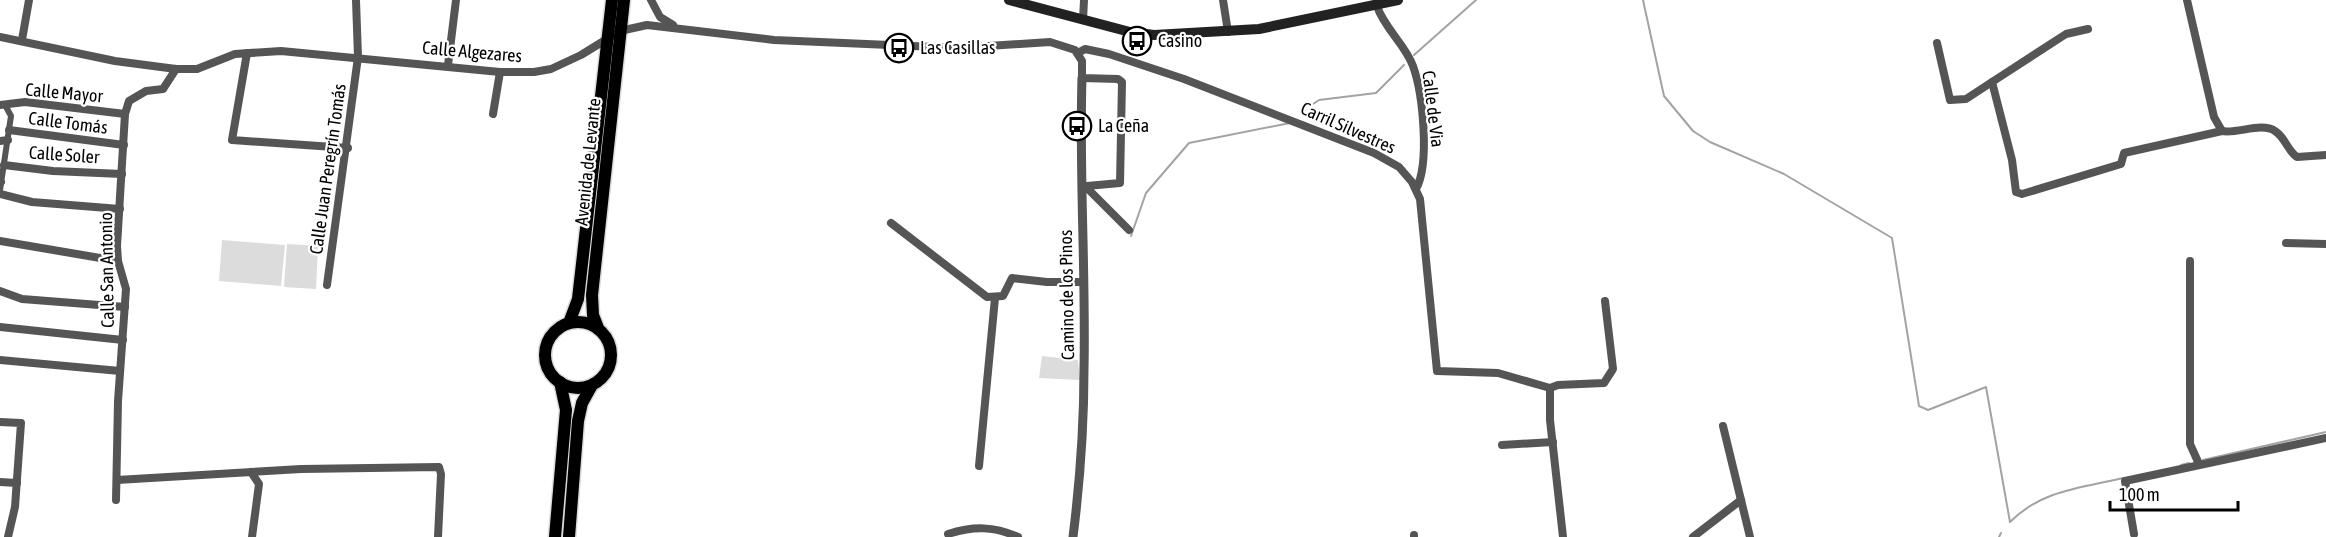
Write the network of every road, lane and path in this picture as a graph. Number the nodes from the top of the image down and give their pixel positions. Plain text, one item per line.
1 (29, 0) edge
2 (356, 0) edge
3 (456, 0) edge
4 (612, 0) edge
5 (624, 0) edge
6 (651, 0) edge
7 (1009, 0) edge
8 (1084, 0) edge
9 (1223, 0) edge
10 (1398, 0) edge
11 (2187, 0) edge
12 (1372, 4) edge
13 (1083, 20) junction
14 (683, 29) junction
15 (2088, 29) dead end
16 (620, 31) junction
17 (1228, 32) junction
18 (0, 37) edge
19 (608, 37) junction
20 (22, 40) junction
21 (1937, 43) dead end
22 (247, 53) junction
23 (1078, 53) junction
24 (358, 57) junction
25 (448, 65) junction
26 (176, 69) junction
27 (500, 72) junction
28 (1082, 78) junction
29 (1992, 82) junction
30 (3, 105) edge
31 (125, 114) junction
32 (493, 114) dead end
33 (9, 130) junction
34 (2222, 131) junction
35 (4, 140) edge
36 (124, 145) junction
37 (348, 148) junction
38 (2326, 155) edge
39 (4, 165) junction
40 (122, 174) junction
41 (0, 184) edge
42 (1084, 186) junction
43 (1416, 189) junction
44 (0, 195) edge
45 (120, 209) junction
46 (891, 223) dead end
47 (1129, 230) dead end
48 (0, 241) edge
49 (2286, 243) dead end
50 (2326, 244) edge
51 (118, 261) junction
52 (2190, 261) dead end
53 (1083, 282) junction
54 (327, 285) dead end
55 (0, 291) edge
56 (995, 298) junction
57 (1605, 301) dead end
58 (125, 307) junction
59 (569, 323) junction
60 (0, 327) edge
61 (598, 328) junction
62 (123, 340) junction
63 (0, 360) edge
64 (120, 371) junction
65 (560, 382) junction
66 (592, 385) junction
67 (1550, 388) junction
68 (0, 422) edge
69 (1723, 426) dead end
70 (2326, 438) edge
71 (1553, 442) junction
72 (1502, 446) dead end
73 (2199, 464) junction
74 (979, 466) dead end
75 (251, 472) junction
76 (117, 480) junction
77 (0, 482) edge
78 (17, 483) junction
79 (116, 500) dead end
80 (1741, 500) junction
81 (948, 534) dead end
82 (2134, 534) dead end
83 (8, 537) edge
84 (252, 537) edge
85 (438, 537) edge
86 (555, 537) edge
87 (568, 537) edge
88 (1018, 537) edge
89 (1074, 537) edge
90 (1563, 537) edge
91 (1693, 537) edge
92 (1750, 537) edge

1 - 20 street
2 - 24 street, Calle Juan Peregrín Tomás
3 - 25 street
4 - 19 main road, Avenida de Levante
5 - 16 main road, Avenida de Levante
6 - 14 street
7 - 13 main road
8 - 13 street
9 - 17 street
10 - 12 main road
11 - 34 street
12 - 17 main road
12 - 43 street, Calle de Via
13 - 17 main road
14 - 16 street, Calle Algezares
14 - 23 street, Calle Algezares
15 - 29 street
16 - 19 street, Calle Algezares
16 - 61 main road, Avenida de Levante
18 - 20 street, Calle Algezares
19 - 27 street, Calle Algezares
19 - 59 main road, Avenida de Levante
20 - 26 street, Calle Algezares
21 - 29 street
22 - 24 street, Calle Algezares
22 - 26 street, Calle Algezares
22 - 37 street
23 - 28 street, Camino de los Pinos
23 - 43 street, Carril Silvestres
24 - 25 street, Calle Algezares
24 - 37 street, Calle Juan Peregrín Tomás
25 - 27 street, Calle Algezares
26 - 31 street
27 - 32 street
28 - 42 street, Camino de los Pinos
28 - 42 street
29 - 34 street
30 - 31 street, Calle Mayor
30 - 33 street
31 - 36 street, Calle San Antonio
33 - 35 street
33 - 36 street, Calle Tomás
34 - 38 street
35 - 39 street
36 - 40 street, Calle San Antonio
37 - 54 street, Calle Juan Peregrín Tomás
39 - 40 street, Calle Soler
39 - 41 street
40 - 45 street, Calle San Antonio
42 - 47 street
42 - 53 street, Camino de los Pinos
43 - 67 street, Carril Silvestres
44 - 45 street
45 - 51 street, Calle San Antonio
46 - 56 street
48 - 51 street
49 - 50 street
51 - 58 street, Calle San Antonio
52 - 73 street
53 - 56 street
53 - 89 street, Camino de los Pinos
55 - 58 street
56 - 74 street
57 - 67 street
58 - 62 street, Calle San Antonio
59 - 61 main road
59 - 65 main road
60 - 62 street
61 - 66 main road
62 - 64 street, Calle San Antonio
63 - 64 street
64 - 76 street, Calle San Antonio
65 - 66 main road
65 - 86 main road
66 - 87 main road
67 - 71 street
68 - 78 street
69 - 80 street
70 - 73 street
71 - 72 street
71 - 90 street
73 - 82 street
75 - 76 street
75 - 84 street
75 - 85 street
76 - 79 street, Calle San Antonio
77 - 78 street
78 - 83 street
80 - 91 street
80 - 92 street
81 - 88 street

